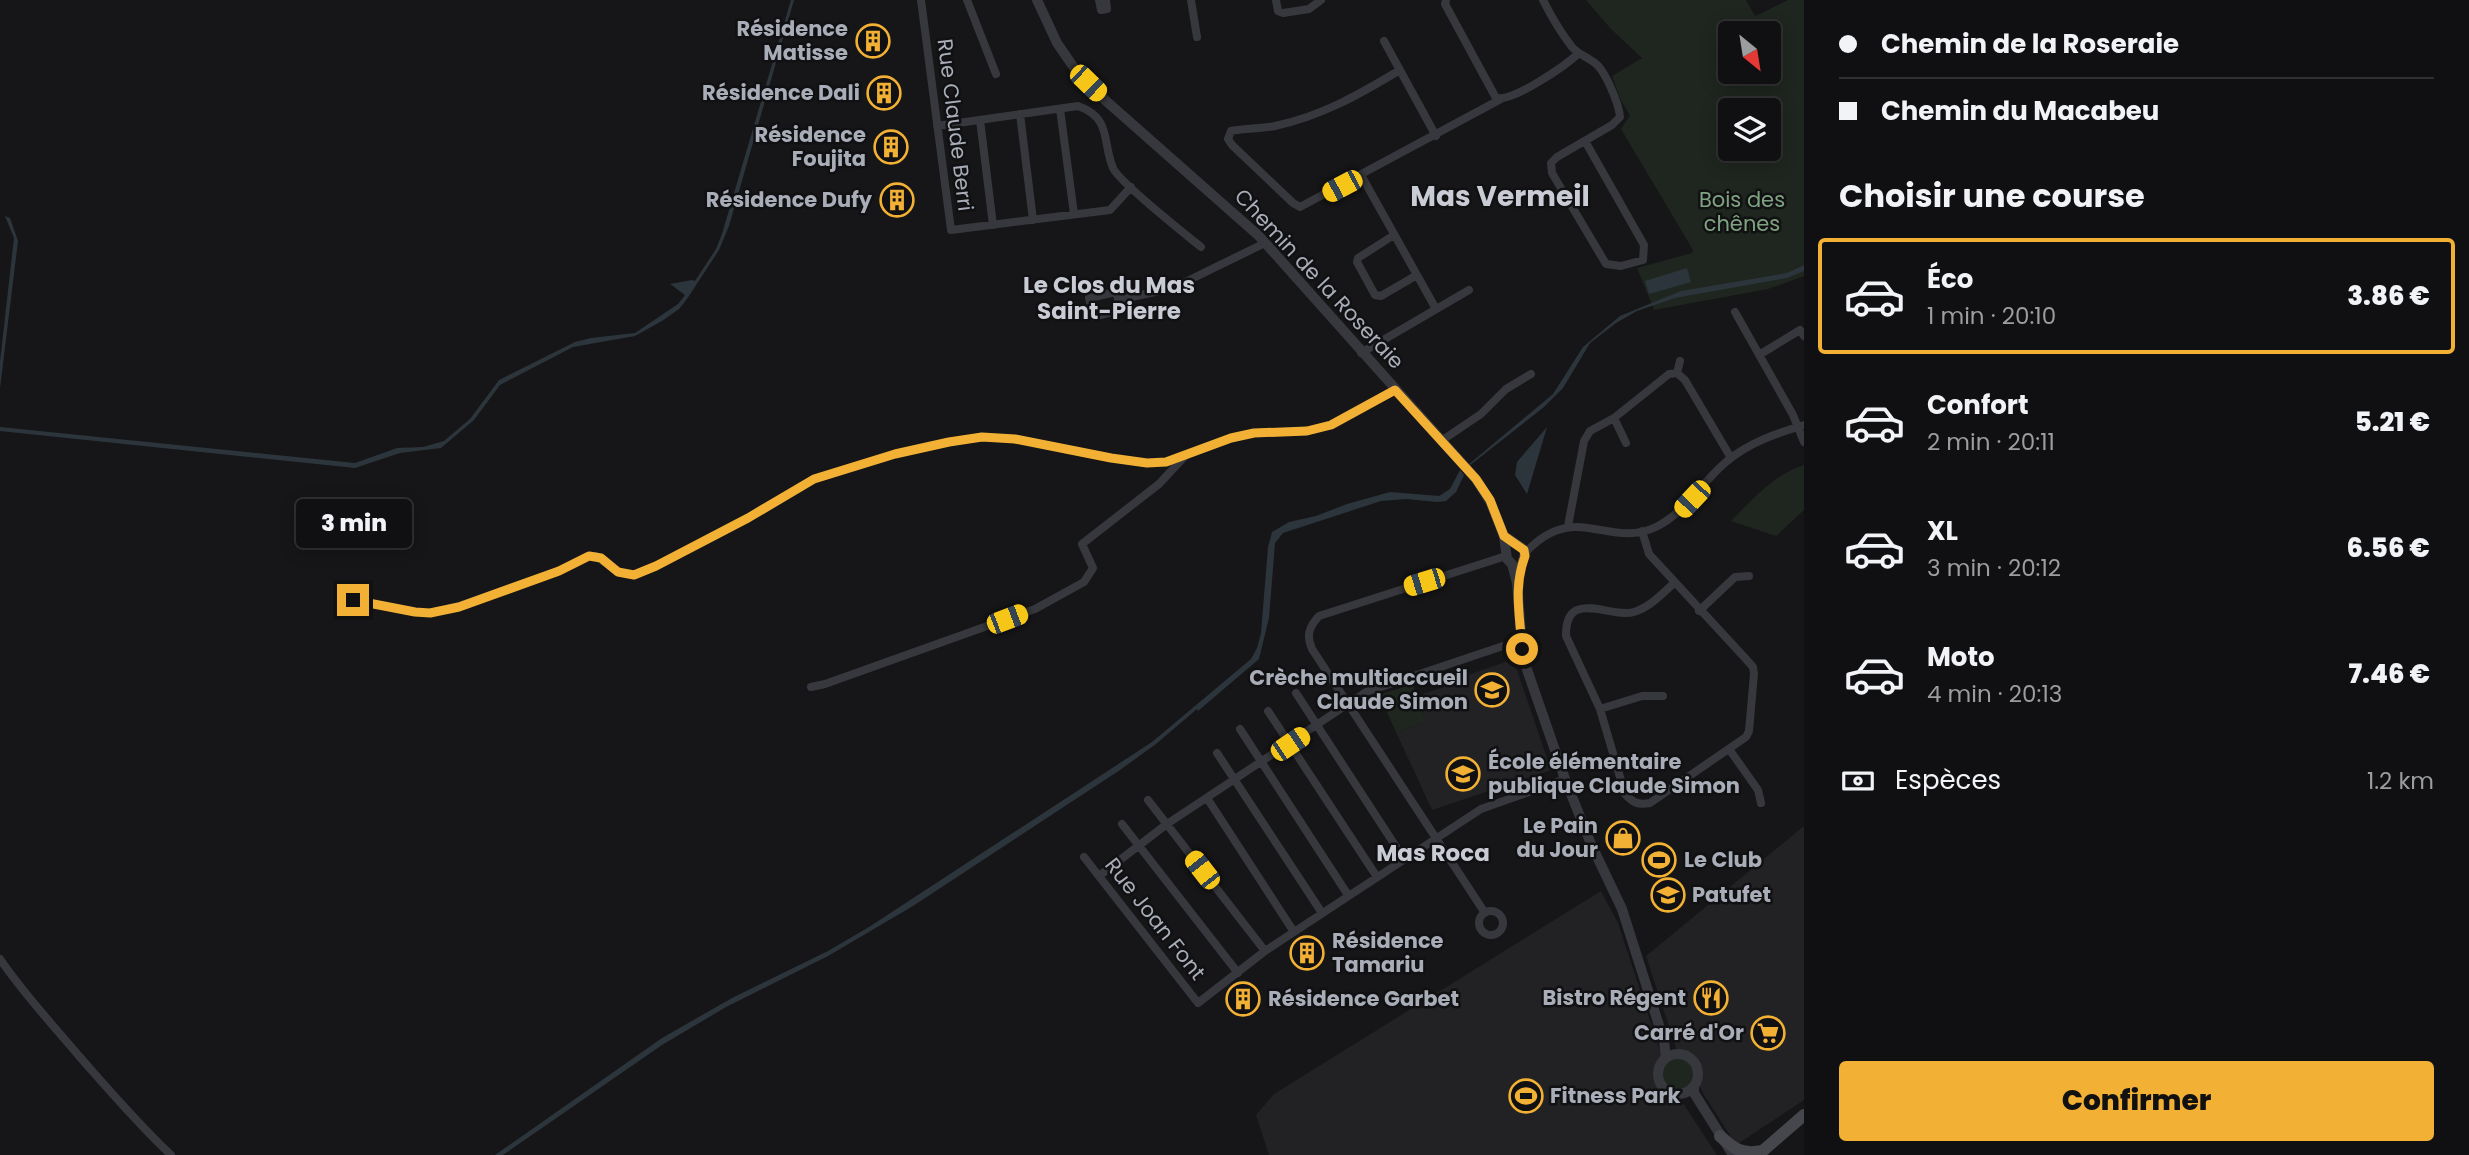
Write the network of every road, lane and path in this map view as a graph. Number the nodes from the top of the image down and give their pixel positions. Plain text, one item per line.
1 (921, 0) edge
2 (967, 0) edge
3 (1037, 0) edge
4 (1099, 0) edge
5 (1106, 0) edge
6 (1191, 0) edge
7 (1276, 0) edge
8 (1321, 0) edge
9 (1446, 0) edge
10 (1543, 0) edge
11 (1197, 37) dead end
12 (1384, 41) dead end
13 (1578, 53) junction
14 (1400, 70) junction
15 (996, 74) dead end
16 (1501, 99) junction
17 (1060, 109) junction
18 (1020, 114) junction
19 (980, 120) junction
20 (937, 126) junction
21 (1436, 136) junction
22 (1585, 141) junction
23 (1361, 175) junction
24 (1130, 187) junction
25 (1074, 214) junction
26 (1033, 220) junction
27 (993, 225) junction
28 (1394, 235) junction
29 (1265, 243) junction
30 (1201, 247) dead end
31 (1417, 275) junction
32 (1469, 290) dead end
33 (1118, 300) dead end
34 (1436, 309) junction
35 (1735, 312) dead end
36 (1804, 336) edge
37 (1361, 353) junction
38 (1759, 355) junction
39 (1679, 361) dead end
40 (1677, 373) junction
41 (1531, 374) dead end
42 (1395, 390) junction
43 (1614, 418) junction
44 (1801, 426) edge
45 (1441, 441) junction
46 (1804, 442) edge
47 (1626, 443) dead end
48 (1185, 456) junction
49 (1731, 458) junction
50 (1568, 526) junction
51 (1642, 531) junction
52 (1515, 554) junction
53 (1749, 576) dead end
54 (1674, 583) junction
55 (353, 600) dead end
56 (1699, 611) junction
57 (1521, 640) junction
58 (811, 687) dead end
59 (1296, 693) dead end
60 (1663, 696) dead end
61 (1349, 705) junction
62 (1600, 709) junction
63 (1268, 710) dead end
64 (1317, 726) junction
65 (1240, 729) dead end
66 (1290, 744) junction
67 (1729, 749) junction
68 (1217, 753) dead end
69 (1262, 762) junction
70 (1565, 779) junction
71 (1235, 780) junction
72 (1207, 798) junction
73 (1148, 800) dead end
74 (1761, 803) dead end
75 (1122, 824) dead end
76 (1167, 824) junction
77 (1437, 838) junction
78 (1139, 846) junction
79 (1084, 857) dead end
80 (1404, 859) junction
81 (1099, 876) junction
82 (1377, 877) junction
83 (1348, 895) junction
84 (1322, 913) junction
85 (1485, 913) dead end
86 (1294, 932) junction
87 (1265, 951) junction
88 (0, 959) edge
89 (1238, 973) junction
90 (1664, 1041) junction
91 (1678, 1054) junction
92 (1666, 1058) junction
93 (1694, 1086) junction
94 (1683, 1093) junction
95 (1804, 1115) edge
96 (1720, 1136) junction
97 (1760, 1153) edge
98 (171, 1155) edge
99 (1727, 1155) edge
100 (1733, 1155) edge

1 - 20 street, Rue Claude Berri
2 - 15 street
3 - 29 street, Chemin de la Roseraie
4 - 5 street
6 - 11 street
7 - 8 street
9 - 16 street
10 - 13 street
12 - 14 street
13 - 16 street
13 - 22 street
14 - 21 street
14 - 23 street
16 - 21 street
17 - 18 street
17 - 24 street
17 - 25 street
18 - 19 street
18 - 26 street
19 - 20 street
19 - 27 street
20 - 27 street, Rue Claude Berri
21 - 23 street
22 - 22 street
23 - 28 street
24 - 25 street, Rue Claude Berri
24 - 30 street
25 - 26 street, Rue Claude Berri
26 - 27 street, Rue Claude Berri
28 - 31 street
28 - 31 street
29 - 33 street
29 - 37 street, Chemin de la Roseraie
31 - 34 street
32 - 34 street
34 - 37 street
35 - 38 street
36 - 38 street
37 - 42 street, Chemin de la Roseraie
38 - 44 street
39 - 40 street
40 - 43 street
40 - 49 street
41 - 45 street
42 - 45 street, Chemin de la Roseraie
42 - 48 street
43 - 47 street
43 - 50 street
44 - 46 street
44 - 49 street
45 - 52 street, Chemin de la Roseraie
48 - 55 street
48 - 58 street
49 - 51 street
50 - 51 street
50 - 52 street
51 - 54 street
52 - 57 street, Chemin de la Roseraie
52 - 61 street
53 - 56 street
54 - 56 street
54 - 62 street
56 - 67 street
57 - 61 street
57 - 70 street, Chemin de la Roseraie
59 - 64 street
60 - 62 street
61 - 64 street
61 - 77 street
62 - 67 street
63 - 66 street
64 - 66 street
64 - 80 street
65 - 69 street
66 - 69 street
66 - 82 street
67 - 74 street
68 - 71 street
69 - 71 street
69 - 83 street
70 - 77 street
70 - 90 street, Chemin de la Roseraie
71 - 72 street
71 - 84 street
72 - 76 street
72 - 86 street
73 - 76 street
75 - 78 street
76 - 78 street
76 - 87 street
77 - 80 street
77 - 85 street
78 - 81 street
78 - 89 street
79 - 81 street, Rue Joan Font
80 - 82 street
81 - 89 street, Rue Joan Font
82 - 83 street
83 - 84 street
84 - 86 street
86 - 87 street
87 - 89 street
88 - 98 street
90 - 91 street, Chemin de la Roseraie
90 - 92 street, Chemin de la Roseraie
91 - 92 street
91 - 93 street
92 - 94 street
93 - 94 street
93 - 96 street
94 - 99 street
95 - 97 main road
96 - 97 main road
96 - 100 street

